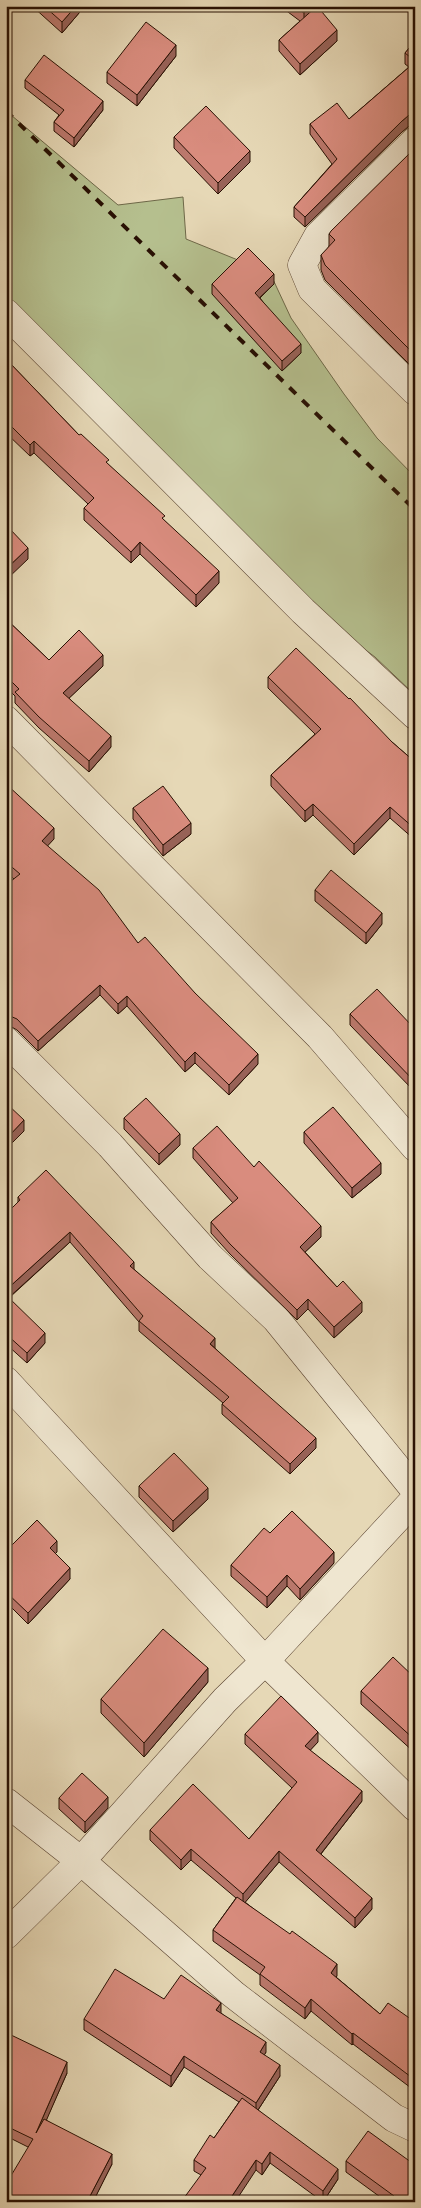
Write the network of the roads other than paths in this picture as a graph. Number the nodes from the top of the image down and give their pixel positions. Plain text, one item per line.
1 (415, 141) edge
2 (6, 313) edge
3 (415, 391) edge
4 (415, 715) edge
5 (6, 720) edge
6 (6, 1041) edge
7 (415, 1147) edge
8 (6, 1381) edge
9 (415, 1490) edge
10 (415, 1499) edge
11 (265, 1661) junction
12 (6, 1802) edge
13 (415, 1807) edge
14 (81, 1861) junction
15 (6, 1935) edge
16 (415, 2128) edge

1 - 3 street
2 - 4 street
5 - 7 street
6 - 9 street
8 - 11 street
10 - 11 street
11 - 13 street
11 - 14 street
12 - 14 street
14 - 15 street
14 - 16 street

